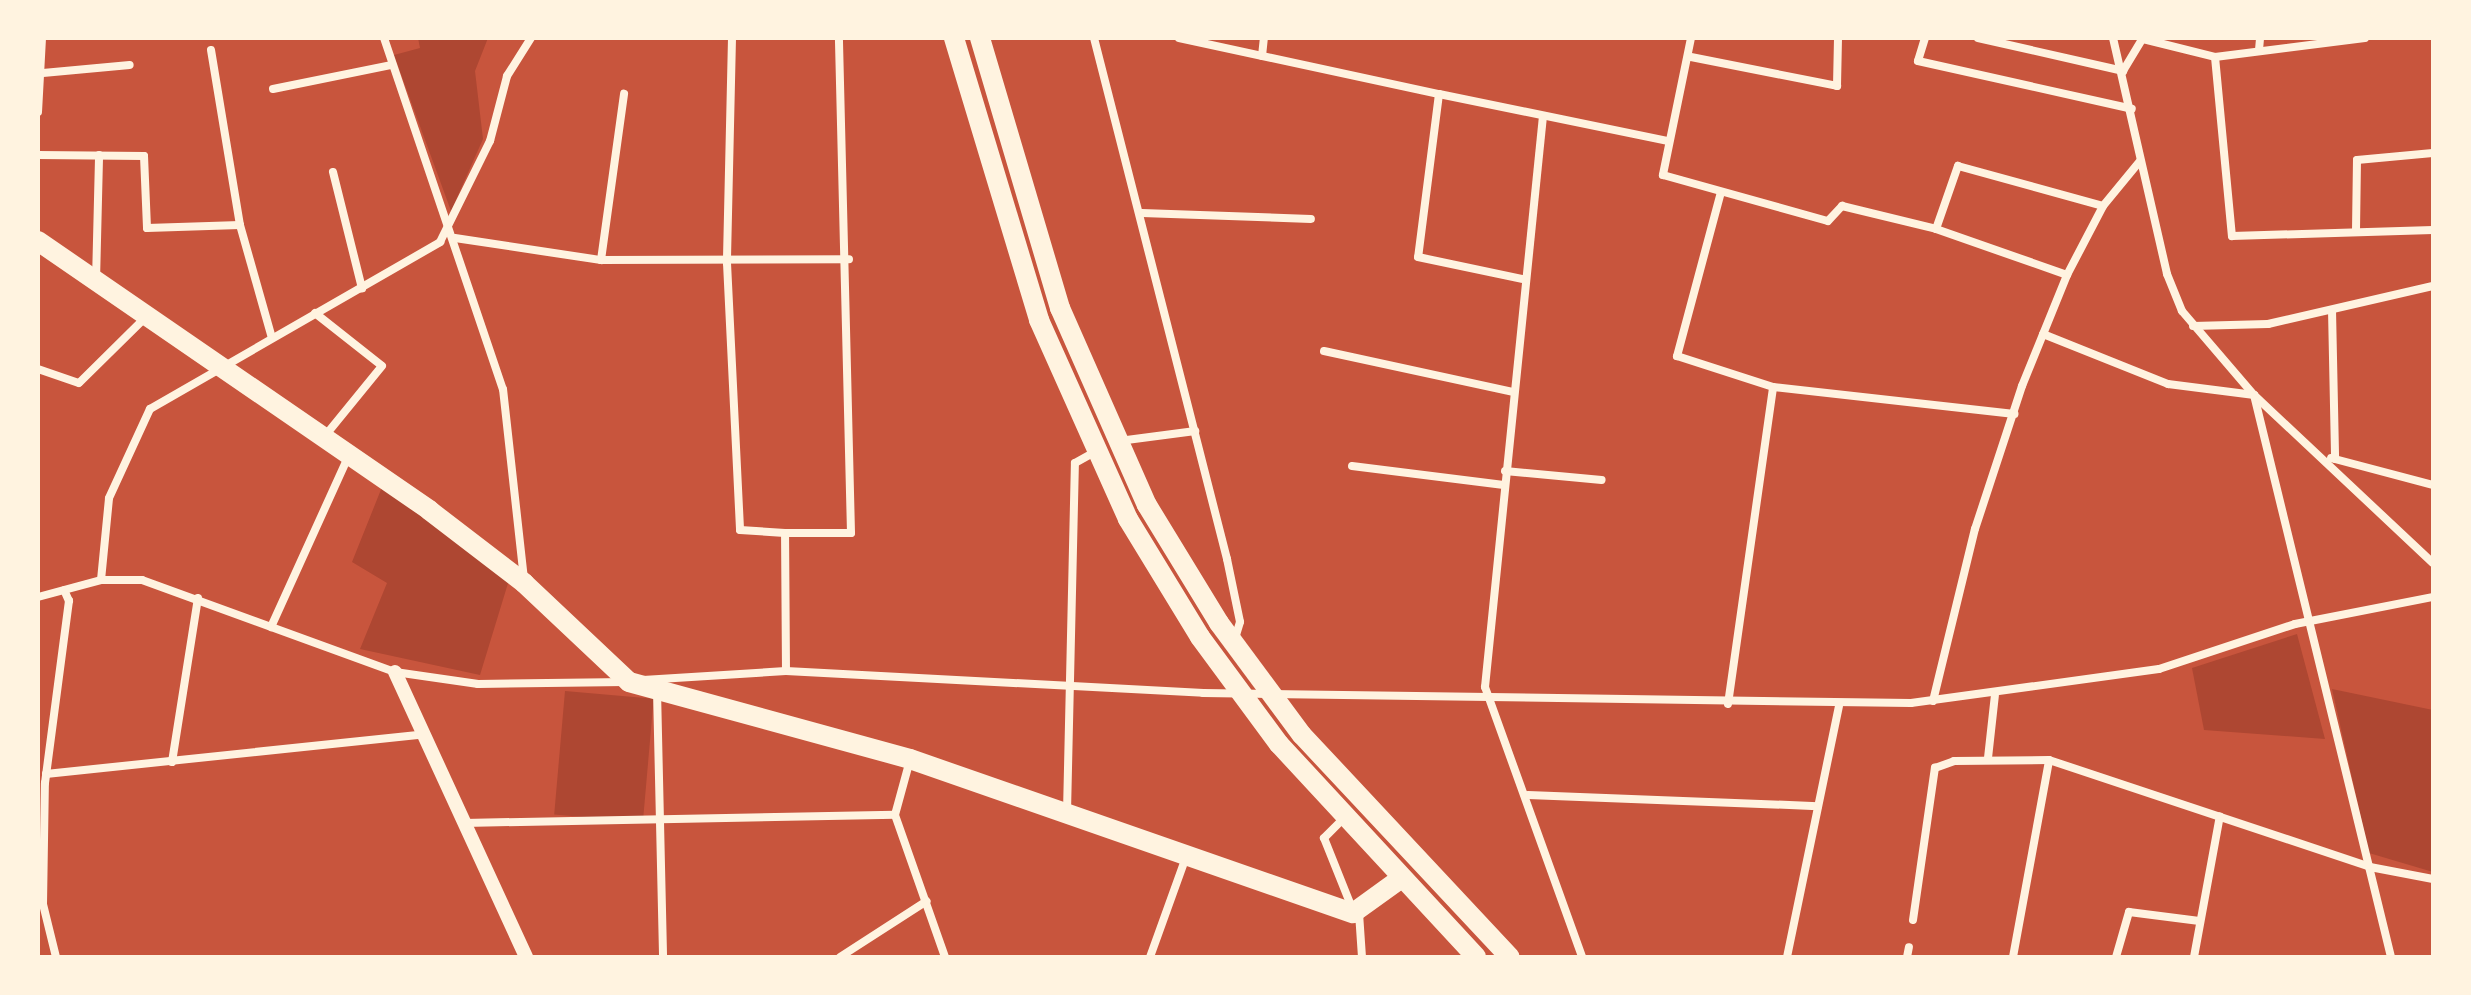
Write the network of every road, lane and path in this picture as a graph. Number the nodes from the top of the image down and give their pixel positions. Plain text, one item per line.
1 (42, 38) edge
2 (384, 38) edge
3 (531, 38) edge
4 (732, 38) edge
5 (839, 38) edge
6 (954, 38) edge
7 (980, 38) edge
8 (1094, 38) edge
9 (1179, 38) edge
10 (1264, 38) edge
11 (1691, 38) edge
12 (1838, 38) edge
13 (1925, 38) edge
14 (1978, 38) edge
15 (2113, 38) edge
16 (2260, 38) edge
17 (2365, 38) edge
18 (2143, 39) edge
19 (211, 50) dead end
20 (2259, 50) junction
21 (1262, 56) junction
22 (1691, 57) junction
23 (2215, 57) junction
24 (130, 65) dead end
25 (391, 65) junction
26 (2123, 71) junction
27 (43, 73) junction
28 (273, 89) dead end
29 (624, 94) dead end
30 (1439, 94) junction
31 (2132, 109) junction
32 (38, 112) edge
33 (1543, 116) junction
34 (1667, 141) junction
35 (2433, 153) edge
36 (38, 155) edge
37 (99, 155) junction
38 (2140, 161) junction
39 (333, 172) dead end
40 (1721, 192) junction
41 (2103, 206) junction
42 (1142, 213) junction
43 (1311, 219) dead end
44 (451, 224) junction
45 (240, 225) junction
46 (1936, 229) junction
47 (2433, 230) edge
48 (2356, 231) junction
49 (455, 238) junction
50 (38, 241) edge
51 (849, 259) junction
52 (601, 260) junction
53 (727, 263) junction
54 (2067, 275) junction
55 (1522, 279) junction
56 (96, 282) junction
57 (2433, 286) edge
58 (362, 288) junction
59 (2332, 310) junction
60 (315, 313) junction
61 (145, 318) junction
62 (2193, 326) junction
63 (2043, 334) junction
64 (272, 338) junction
65 (1324, 351) dead end
66 (38, 369) edge
67 (216, 369) junction
68 (1773, 387) junction
69 (1513, 392) junction
70 (2254, 395) junction
71 (2014, 414) junction
72 (1195, 431) junction
73 (322, 440) junction
74 (1115, 442) junction
75 (1093, 453) junction
76 (2318, 454) junction
77 (348, 457) junction
78 (2335, 459) junction
79 (1352, 466) dead end
80 (1505, 471) junction
81 (1602, 480) dead end
82 (1504, 485) junction
83 (2433, 485) edge
84 (785, 533) junction
85 (2433, 563) edge
86 (101, 580) junction
87 (524, 583) junction
88 (64, 590) junction
89 (38, 597) edge
90 (2433, 597) edge
91 (198, 598) junction
92 (2305, 623) junction
93 (271, 627) junction
94 (1234, 644) junction
95 (786, 671) junction
96 (395, 672) junction
97 (629, 682) junction
98 (657, 686) junction
99 (1068, 687) junction
100 (1239, 693) junction
101 (1269, 695) junction
102 (1995, 695) junction
103 (1491, 698) junction
104 (1933, 701) junction
105 (1728, 704) junction
106 (1839, 706) junction
107 (425, 734) junction
108 (1988, 758) junction
109 (910, 759) junction
110 (2049, 760) junction
111 (172, 762) junction
112 (43, 781) edge
113 (1528, 795) junction
114 (1818, 806) junction
115 (1067, 813) junction
116 (895, 815) junction
117 (2220, 816) junction
118 (660, 818) junction
119 (1343, 819) junction
120 (462, 823) junction
121 (1186, 857) junction
122 (2370, 867) junction
123 (2433, 879) edge
124 (1399, 880) junction
125 (927, 901) junction
126 (1356, 913) junction
127 (1913, 920) dead end
128 (2199, 921) junction
129 (56, 957) edge
130 (526, 957) edge
131 (663, 957) edge
132 (840, 957) edge
133 (945, 957) edge
134 (1150, 957) edge
135 (1362, 957) edge
136 (1476, 957) edge
137 (1510, 957) edge
138 (1582, 957) edge
139 (1787, 957) edge
140 (2013, 957) edge
141 (2116, 957) edge
142 (2194, 957) edge
143 (2391, 957) edge

1 - 27 street
2 - 25 street
3 - 44 street
4 - 53 street
5 - 51 street
6 - 75 main road
7 - 74 main road
8 - 42 street
9 - 21 street
10 - 21 street
11 - 22 street
12 - 22 street
13 - 31 street
14 - 26 street
15 - 26 street
16 - 20 street
17 - 20 street
18 - 23 street
18 - 26 street
19 - 45 street
20 - 23 street
21 - 30 street
22 - 34 street
23 - 48 street
24 - 27 street
25 - 28 street
25 - 44 street
26 - 31 street
27 - 32 street
29 - 52 street
30 - 33 street
30 - 55 street
31 - 38 street
33 - 34 street
33 - 55 street
34 - 40 street
35 - 48 street
36 - 37 street
37 - 45 street
37 - 56 street
38 - 41 street
38 - 62 street
39 - 58 street
40 - 46 street
40 - 68 street
41 - 46 street
41 - 54 street
42 - 43 street
42 - 72 street
44 - 49 street
44 - 58 street
45 - 64 street
46 - 54 street
47 - 48 street
49 - 52 street
49 - 87 street
50 - 56 main road
51 - 53 street
51 - 84 street
52 - 53 street
53 - 84 street
54 - 63 street
55 - 69 street
56 - 61 main road
57 - 59 street
58 - 60 street
59 - 62 street
59 - 78 street
60 - 64 street
60 - 73 street
61 - 66 street
61 - 67 main road
62 - 70 street
63 - 70 street
63 - 71 street
64 - 67 street
65 - 69 street
67 - 73 main road
67 - 86 street
68 - 71 street
68 - 105 street
69 - 80 street
70 - 76 street
70 - 92 street
71 - 104 street
72 - 74 street
72 - 94 street
73 - 77 main road
74 - 94 main road
75 - 99 street
75 - 100 main road
76 - 78 street
76 - 85 street
77 - 87 main road
77 - 93 street
78 - 83 street
79 - 82 street
80 - 81 street
80 - 82 street
82 - 103 street
84 - 95 street
86 - 88 street
86 - 91 street
87 - 97 main road
88 - 89 street
88 - 112 street
90 - 92 street
91 - 93 street
91 - 111 street
92 - 102 street
92 - 122 street
93 - 96 street
94 - 101 main road
95 - 97 street
95 - 99 street
96 - 97 street
96 - 107 street
97 - 98 main road
98 - 109 main road
98 - 118 street
99 - 100 street
99 - 115 street
100 - 101 street
100 - 119 main road
101 - 103 street
101 - 137 main road
102 - 104 street
102 - 108 street
103 - 105 street
103 - 113 street
104 - 106 street
105 - 106 street
106 - 114 street
107 - 111 street
107 - 120 street
108 - 110 street
108 - 127 street
109 - 115 main road
109 - 116 street
110 - 117 street
110 - 140 street
111 - 112 street
112 - 129 street
113 - 114 street
113 - 138 street
114 - 139 street
115 - 121 main road
116 - 118 street
116 - 125 street
117 - 122 street
117 - 128 street
118 - 120 street
118 - 131 street
119 - 124 main road
119 - 126 street
120 - 130 street
121 - 126 main road
121 - 134 street
122 - 123 street
122 - 143 street
124 - 126 main road
124 - 136 main road
125 - 132 street
125 - 133 street
126 - 135 street
128 - 141 street
128 - 142 street

